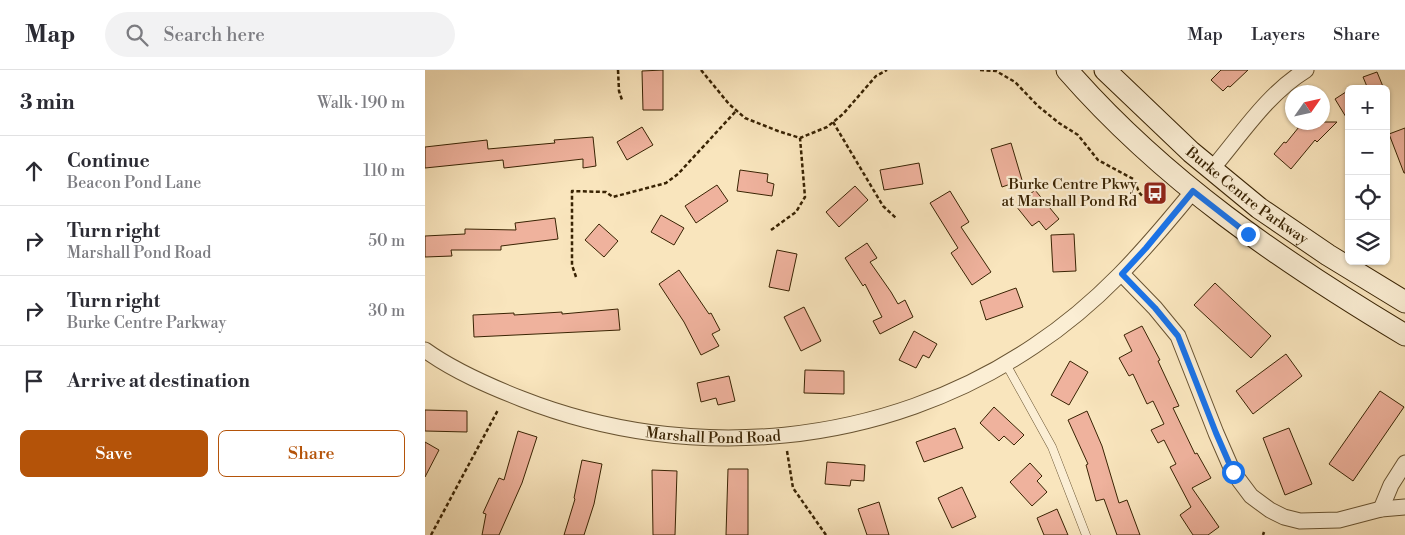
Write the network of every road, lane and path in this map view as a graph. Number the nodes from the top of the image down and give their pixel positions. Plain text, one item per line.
1 (619, 70) edge
2 (701, 70) edge
3 (887, 70) edge
4 (980, 70) edge
5 (1067, 70) edge
6 (1105, 70) edge
7 (1306, 70) edge
8 (622, 100) dead end
9 (736, 111) junction
10 (833, 122) junction
11 (800, 138) junction
12 (1212, 169) junction
13 (1193, 191) junction
14 (1155, 197) dead end
15 (896, 218) dead end
16 (771, 230) dead end
17 (1122, 274) junction
18 (576, 277) dead end
19 (1405, 302) edge
20 (1405, 335) edge
21 (425, 350) edge
22 (1006, 364) junction
23 (498, 410) dead end
24 (787, 451) dead end
25 (1405, 463) edge
26 (1405, 507) edge
27 (1381, 509) junction
28 (431, 535) edge
29 (826, 535) edge
30 (1086, 535) edge

1 - 8 path
2 - 9 path
3 - 10 path
4 - 14 path
5 - 13 main road, Burke Centre Parkway
6 - 12 main road, Burke Centre Parkway
7 - 12 street
9 - 11 path
9 - 18 path
10 - 11 path
10 - 15 path
11 - 16 path
12 - 13 main road
12 - 19 main road, Burke Centre Parkway
13 - 17 street, Marshall Pond Road
13 - 20 main road, Burke Centre Parkway
17 - 22 street, Marshall Pond Road
17 - 27 street
21 - 22 street, Marshall Pond Road
22 - 30 lane
23 - 28 path
24 - 29 path
25 - 27 street
26 - 27 street

